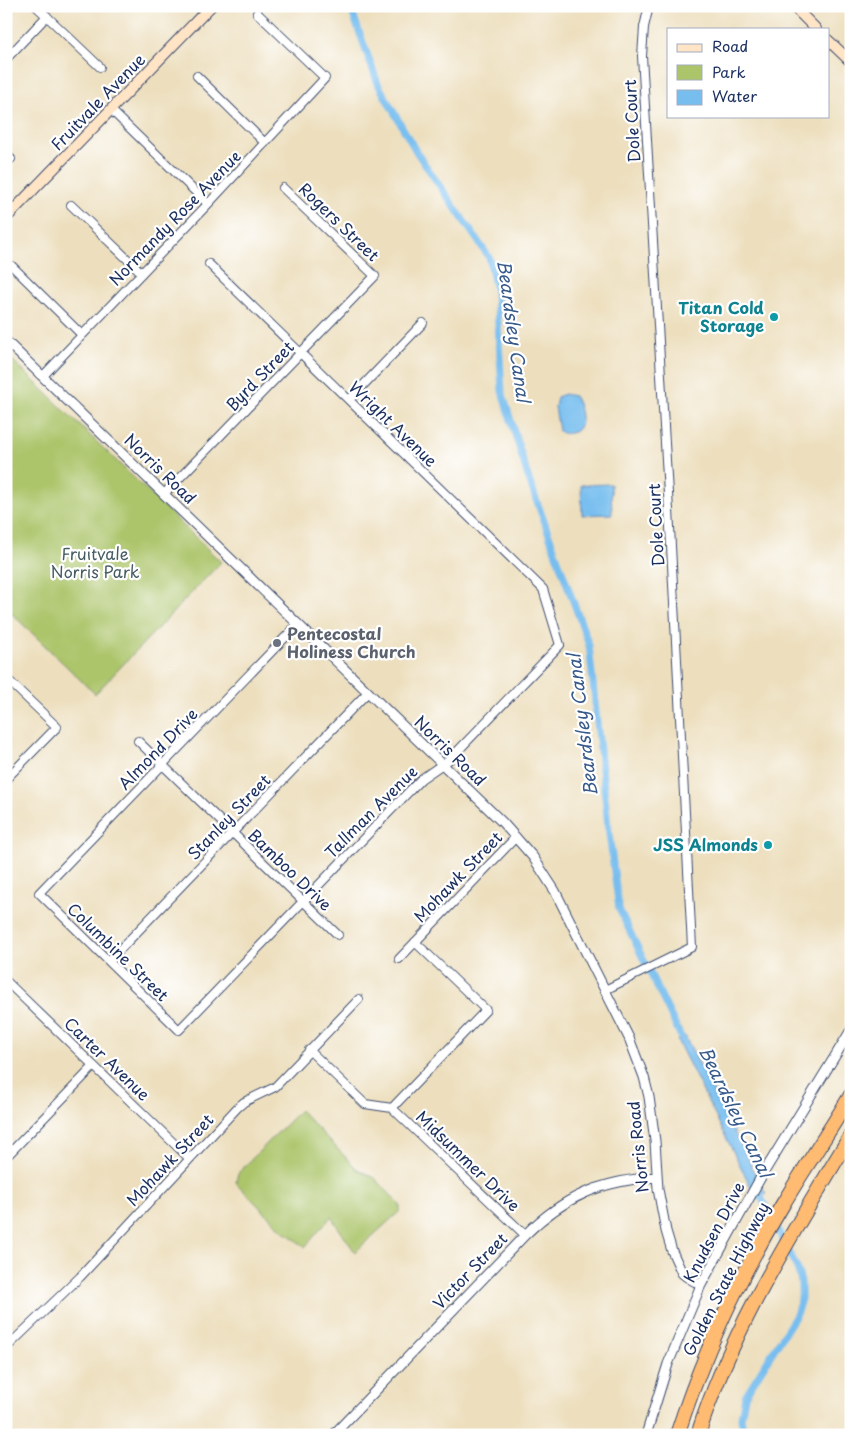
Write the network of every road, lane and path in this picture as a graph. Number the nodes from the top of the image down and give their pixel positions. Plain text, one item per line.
1 (36, 6) edge
2 (211, 6) edge
3 (649, 6) edge
4 (793, 6) edge
5 (257, 13) dead end
6 (47, 16) junction
7 (815, 28) edge
8 (830, 42) edge
9 (6, 59) edge
10 (851, 62) edge
11 (100, 67) dead end
12 (197, 76) dead end
13 (111, 110) junction
14 (265, 143) junction
15 (283, 188) dead end
16 (208, 204) junction
17 (71, 205) dead end
18 (6, 218) edge
19 (209, 264) dead end
20 (12, 266) dead end
21 (142, 273) junction
22 (375, 276) joint
23 (423, 323) dead end
24 (82, 334) junction
25 (6, 340) edge
26 (301, 353) junction
27 (42, 376) junction
28 (348, 400) junction
29 (164, 494) junction
30 (549, 609) joint
31 (298, 624) junction
32 (6, 678) edge
33 (368, 692) junction
34 (138, 741) dead end
35 (162, 765) junction
36 (443, 765) junction
37 (6, 779) edge
38 (232, 833) junction
39 (516, 837) junction
40 (38, 893) joint
41 (303, 902) junction
42 (338, 935) dead end
43 (415, 942) junction
44 (399, 959) dead end
45 (109, 962) junction
46 (6, 980) edge
47 (605, 990) junction
48 (360, 999) dead end
49 (179, 1030) joint
50 (851, 1030) edge
51 (309, 1050) junction
52 (94, 1066) junction
53 (851, 1095) edge
54 (392, 1108) junction
55 (851, 1135) edge
56 (6, 1157) edge
57 (189, 1158) junction
58 (657, 1177) junction
59 (526, 1235) junction
60 (701, 1285) junction
61 (6, 1348) edge
62 (6, 1427) edge
63 (14, 1435) edge
64 (334, 1435) edge
65 (646, 1435) edge
66 (677, 1435) edge
67 (698, 1435) edge

1 - 6 street
2 - 13 main road, Fruitvale Avenue
3 - 47 street, Dole Court
4 - 7 main road
5 - 14 street, Normandy Rose Avenue
6 - 9 street
6 - 11 street
8 - 10 main road
12 - 14 street
13 - 16 street
13 - 18 main road, Fruitvale Avenue
14 - 16 street, Normandy Rose Avenue
15 - 22 street, Rogers Street
16 - 21 street, Normandy Rose Avenue
17 - 21 street
19 - 26 street, Wright Avenue
20 - 24 street
21 - 24 street, Normandy Rose Avenue
22 - 26 street, Byrd Street
23 - 28 street
24 - 27 street, Normandy Rose Avenue
25 - 27 street, Norris Road
26 - 28 street, Wright Avenue
26 - 29 street, Byrd Street
27 - 29 street, Norris Road
28 - 30 street, Wright Avenue
29 - 31 street, Norris Road
30 - 36 street, Tallman Avenue
31 - 33 street, Norris Road
31 - 35 street, Almond Drive
32 - 37 street
33 - 36 street, Norris Road
33 - 38 street, Stanley Street
34 - 35 street, Bamboo Drive
35 - 38 street, Bamboo Drive
35 - 40 street, Almond Drive
36 - 39 street, Norris Road
36 - 41 street, Tallman Avenue
38 - 41 street, Bamboo Drive
38 - 45 street, Stanley Street
39 - 43 street, Mohawk Street
39 - 47 street, Norris Road
40 - 45 street, Columbine Street
41 - 42 street, Bamboo Drive
41 - 49 street, Tallman Avenue
43 - 44 street, Mohawk Street
43 - 54 street
45 - 49 street, Columbine Street
46 - 52 street, Carter Avenue
47 - 58 street, Norris Road
48 - 51 street, Mohawk Street
50 - 60 street, Knudsen Drive
51 - 54 street
51 - 57 street, Mohawk Street
52 - 56 street
52 - 57 street, Carter Avenue
53 - 66 highway, Golden State Highway
54 - 59 street, Midsummer Drive
55 - 67 highway
57 - 61 street, Mohawk Street
58 - 59 street, Victor Street
58 - 60 street, Norris Road
59 - 64 street, Victor Street
60 - 65 street, Knudsen Drive
62 - 63 main road

